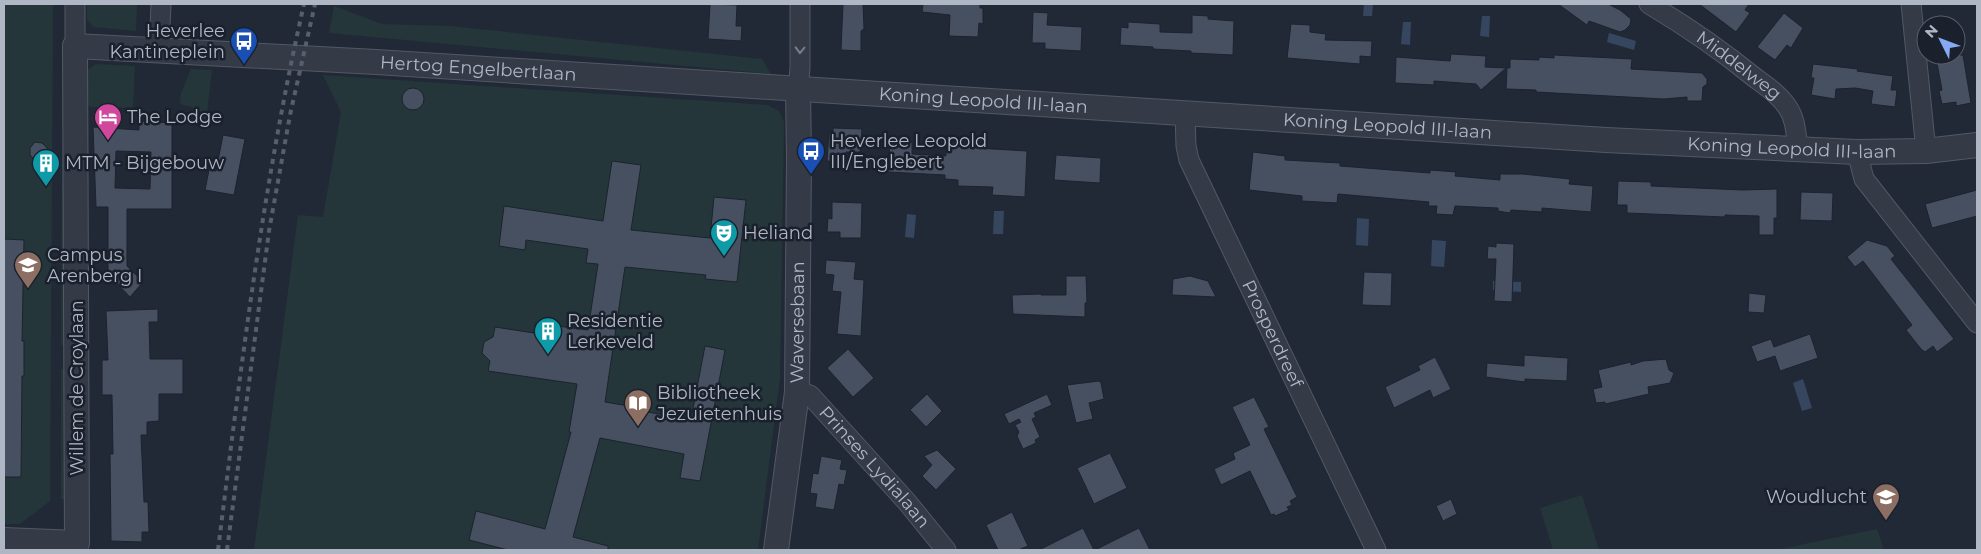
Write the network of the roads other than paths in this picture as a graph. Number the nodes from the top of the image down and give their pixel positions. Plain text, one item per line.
1 (75, 4) edge
2 (161, 4) edge
3 (800, 4) edge
4 (1649, 4) edge
5 (1911, 4) edge
6 (75, 46) junction
7 (159, 50) junction
8 (798, 90) junction
9 (1184, 113) junction
10 (1977, 145) edge
11 (1798, 149) junction
12 (1926, 151) junction
13 (1857, 152) junction
14 (1977, 323) edge
15 (797, 392) junction
16 (4, 540) edge
17 (77, 546) edge
18 (776, 550) edge
19 (946, 550) edge
20 (1376, 550) edge

1 - 6 street
2 - 7 street
3 -> 8 street, Waversebaan
4 - 11 street, Middelweg
5 - 12 street
6 - 7 street, Hertog Engelbertlaan
6 - 17 street, Willem de Croylaan
7 - 8 street, Hertog Engelbertlaan
8 - 9 street, Koning Leopold III-laan
8 - 15 street, Waversebaan
9 - 11 street, Koning Leopold III-laan
9 - 20 street, Prosperdreef
10 - 12 street, Koning Leopold III-laan
11 - 13 street, Koning Leopold III-laan
12 - 13 street, Koning Leopold III-laan
13 - 14 street
15 - 18 street, Waversebaan
15 - 19 street, Prinses Lydialaan
16 - 17 street

